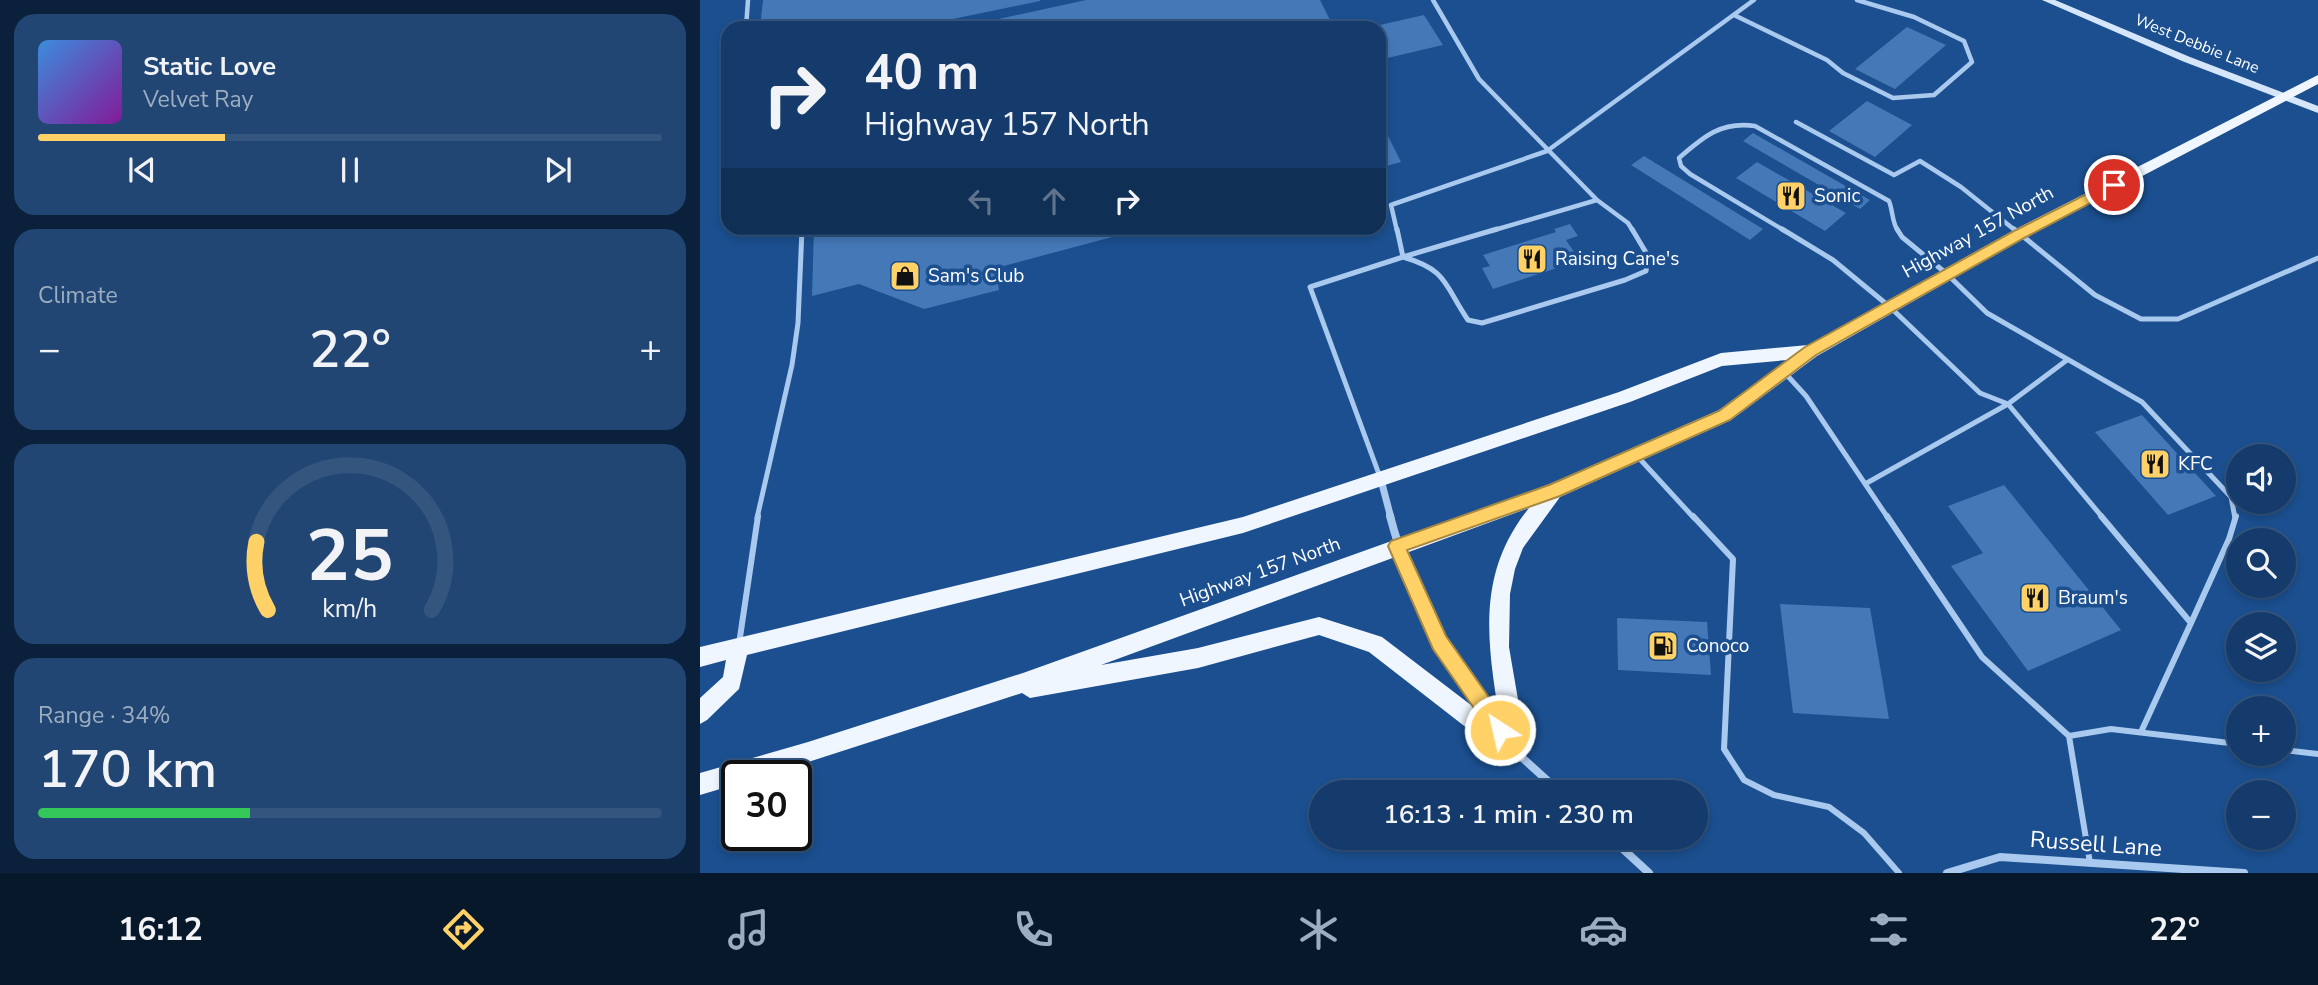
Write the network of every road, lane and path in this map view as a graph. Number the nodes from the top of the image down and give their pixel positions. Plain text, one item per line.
1 (748, 0) edge
2 (1433, 0) edge
3 (1754, 0) edge
4 (1857, 0) edge
5 (2047, 0) edge
6 (2053, 0) edge
7 (2065, 7) junction
8 (1734, 15) junction
9 (746, 21) edge
10 (2318, 79) edge
11 (2287, 97) junction
12 (2318, 110) edge
13 (1796, 122) dead end
14 (1547, 151) junction
15 (1597, 200) junction
16 (2021, 233) junction
17 (802, 235) edge
18 (1403, 257) junction
19 (2318, 258) edge
20 (1947, 274) junction
21 (1890, 307) junction
22 (1811, 351) junction
23 (2067, 360) junction
24 (1783, 371) junction
25 (2008, 404) junction
26 (1637, 456) junction
27 (1381, 480) junction
28 (1865, 484) junction
29 (1554, 491) junction
30 (1397, 546) junction
31 (2191, 624) junction
32 (739, 647) junction
33 (700, 657) edge
34 (981, 697) junction
35 (700, 713) edge
36 (2141, 732) junction
37 (2069, 736) junction
38 (2226, 743) edge
39 (2296, 751) edge
40 (1516, 752) junction
41 (2318, 754) edge
42 (1547, 780) edge
43 (700, 784) edge
44 (1624, 850) edge
45 (2090, 863) junction
46 (2146, 870) edge
47 (1650, 873) edge
48 (1899, 873) edge
49 (1947, 873) edge
50 (2244, 873) edge

1 - 9 lane
2 - 14 lane
3 - 8 lane
4 - 8 lane
5 - 7 main road, West Debbie Lane
6 - 7 main road, West Debbie Lane
7 - 11 main road, West Debbie Lane
8 - 14 lane
10 - 11 main road, Highway 157 North
11 - 12 main road, West Debbie Lane
11 - 16 main road, Highway 157 North
13 - 16 lane
14 - 15 lane
14 - 18 lane
15 - 18 lane
15 - 18 lane
16 - 19 lane
16 - 20 main road, Highway 157 North
17 - 32 lane
18 - 27 lane
20 - 21 main road, Highway 157 North
20 - 21 lane
20 - 23 lane
21 - 22 main road, Highway 157 North
21 - 25 lane
22 - 24 main road, Highway 157 North
22 - 27 main road, Highway 157 North
23 - 25 lane
23 - 31 lane
24 - 26 main road, Highway 157 North
24 - 28 lane
25 - 28 lane
25 - 31 lane
26 - 29 main road, Highway 157 North
26 - 48 lane
27 - 30 street
27 - 32 main road, Highway 157 North
28 - 37 lane
29 - 30 main road, Highway 157 North
29 - 40 main road
30 - 34 main road, Highway 157 North
30 - 40 street
31 - 36 lane
32 - 33 main road, Highway 157 North
32 - 35 main road
34 - 40 main road
34 - 43 main road, Highway 157 North
36 - 37 lane
36 - 38 lane
37 - 45 lane
39 - 41 lane
40 - 42 street
44 - 47 street
45 - 46 street, Russell Lane
45 - 49 street, Russell Lane
46 - 50 street, Russell Lane

